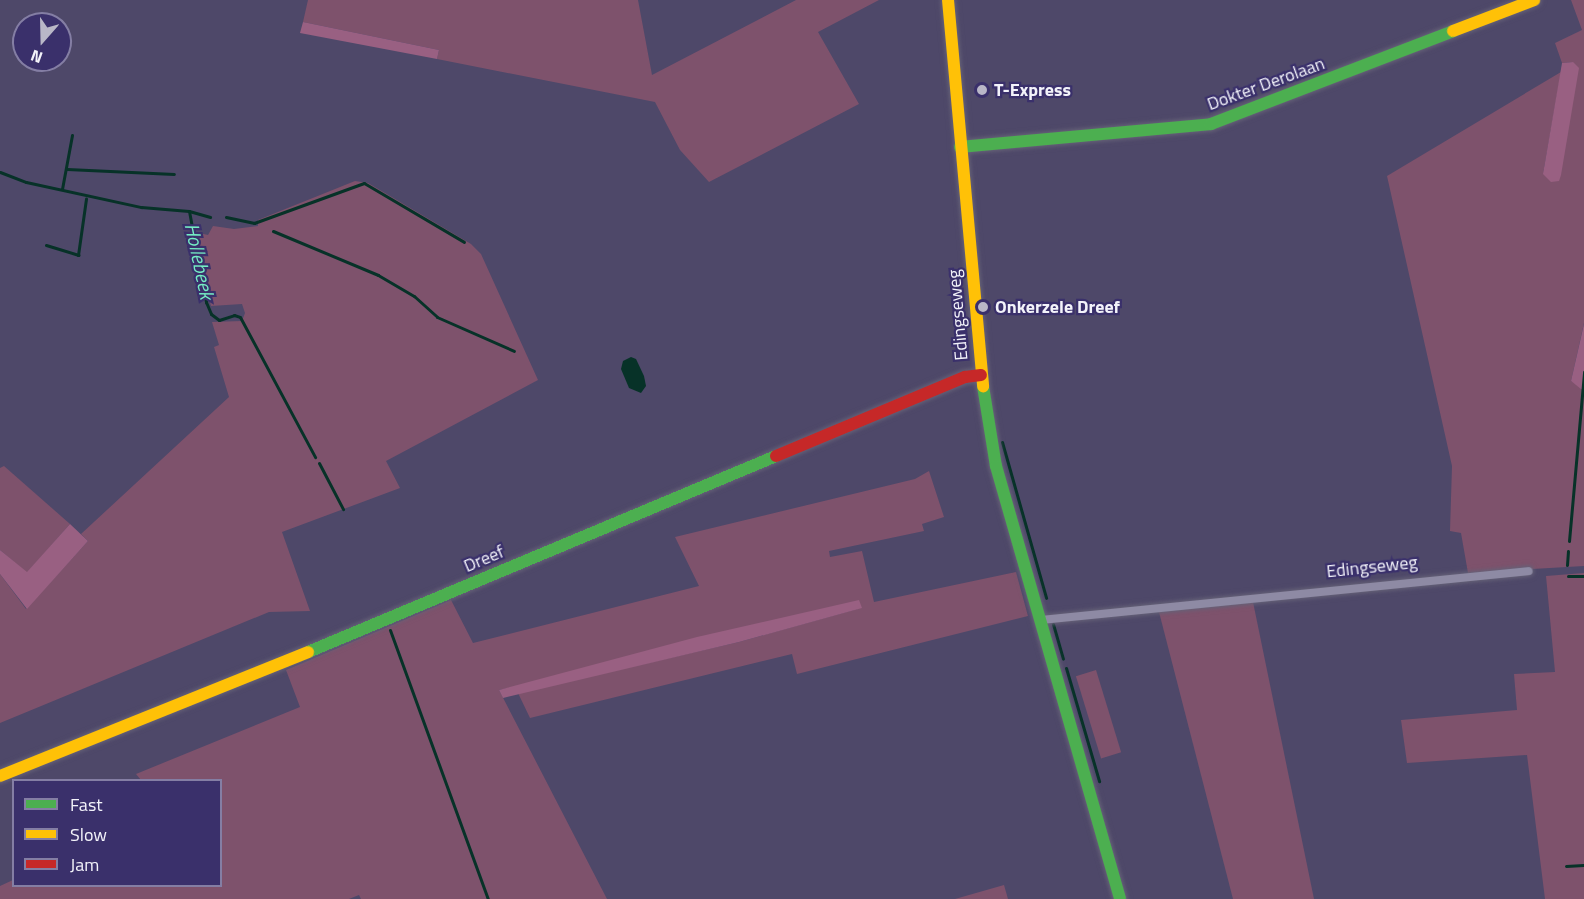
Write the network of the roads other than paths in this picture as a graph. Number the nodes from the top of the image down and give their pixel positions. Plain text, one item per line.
1 (948, 0) edge
2 (1534, 0) edge
3 (960, 147) junction
4 (981, 375) junction
5 (1529, 571) dead end
6 (1040, 620) junction
7 (0, 776) edge
8 (1120, 899) edge

1 - 3 street, Edingseweg
2 - 3 street, Dokter Derolaan
3 - 4 street, Edingseweg
4 - 6 street, Edingseweg
4 - 7 street, Dreef
5 - 6 street, Edingseweg
6 - 8 street, Edingseweg

